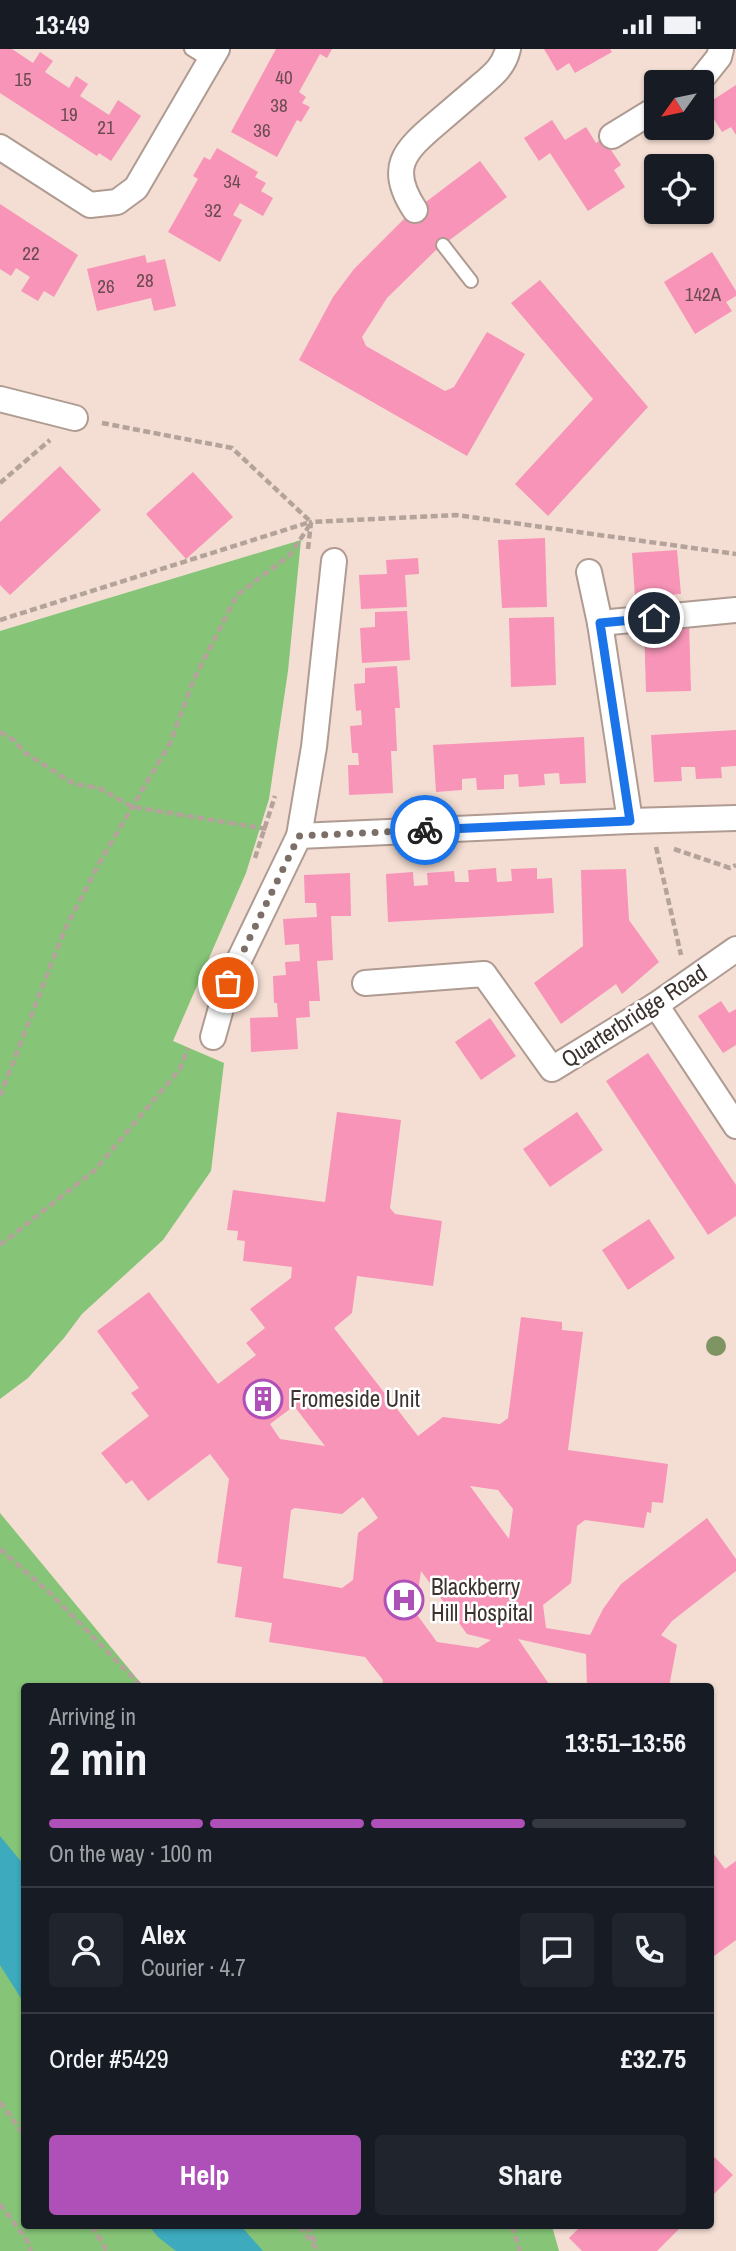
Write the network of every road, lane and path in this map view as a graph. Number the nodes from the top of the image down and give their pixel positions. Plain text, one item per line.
1 (508, 49) edge
2 (721, 49) edge
3 (206, 53) edge
4 (709, 70) edge
5 (644, 116) edge
6 (612, 136) dead end
7 (0, 147) edge
8 (415, 210) dead end
9 (443, 245) dead end
10 (471, 281) dead end
11 (0, 399) edge
12 (75, 418) junction
13 (0, 483) edge
14 (311, 522) junction
15 (334, 561) dead end
16 (589, 572) dead end
17 (736, 610) edge
18 (0, 620) edge
19 (600, 623) junction
20 (0, 732) edge
21 (133, 807) junction
22 (736, 818) edge
23 (630, 821) junction
24 (299, 836) junction
25 (736, 865) edge
26 (736, 949) edge
27 (365, 983) dead end
28 (687, 983) junction
29 (656, 1005) junction
30 (213, 1037) dead end
31 (0, 1096) edge
32 (736, 1126) edge
33 (0, 1549) edge
34 (138, 1683) edge
35 (0, 2102) edge
36 (21, 2131) edge
37 (0, 2204) edge
38 (94, 2229) edge
39 (302, 2229) edge
40 (309, 2229) edge
41 (513, 2229) edge
42 (31, 2251) edge
43 (107, 2251) edge
44 (319, 2251) edge
45 (520, 2251) edge

1 - 8 street
2 - 4 street
3 - 7 street
5 - 6 street
9 - 10 lane
11 - 12 street
12 - 13 path
12 - 14 path
14 - 18 path
14 - 21 path
15 - 24 street
16 - 19 street
17 - 19 street
19 - 23 street
20 - 21 path
21 - 24 path
21 - 31 path
22 - 23 street
23 - 24 street
24 - 30 street
25 - 28 path
26 - 28 street, Quarterbridge Road
27 - 29 street, Quarterbridge Road
28 - 29 street, Quarterbridge Road
29 - 32 street
33 - 34 path
35 - 36 path
37 - 42 path
38 - 43 path
39 - 44 path
40 - 44 path
41 - 45 path

